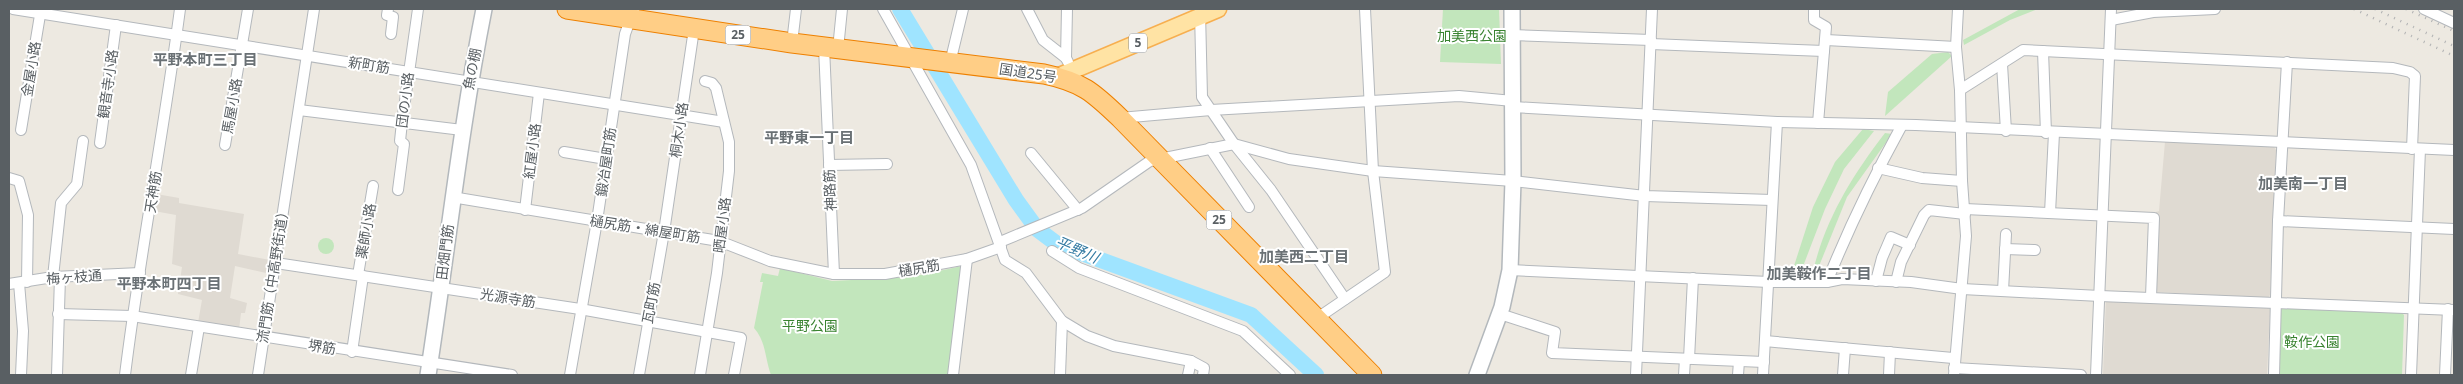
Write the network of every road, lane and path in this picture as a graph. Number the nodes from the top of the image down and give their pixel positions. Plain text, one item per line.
1 (13, 9) edge
2 (180, 9) edge
3 (248, 9) edge
4 (314, 9) edge
5 (388, 9) edge
6 (418, 9) edge
7 (484, 9) edge
8 (567, 9) edge
9 (796, 9) edge
10 (842, 9) edge
11 (883, 9) edge
12 (963, 9) edge
13 (1028, 9) edge
14 (1067, 9) edge
15 (1218, 9) edge
16 (1364, 9) edge
17 (1512, 9) edge
18 (1652, 9) edge
19 (1814, 9) edge
20 (1958, 9) edge
21 (2111, 9) edge
22 (2215, 9) edge
23 (2160, 10) edge
24 (2428, 10) edge
25 (40, 11) edge
26 (1200, 13) edge
27 (632, 14) edge
28 (2111, 20) junction
29 (2454, 22) edge
30 (116, 25) junction
31 (694, 29) junction
32 (177, 34) junction
33 (390, 34) dead end
34 (1512, 35) junction
35 (1826, 40) junction
36 (1651, 42) junction
37 (792, 43) junction
38 (242, 45) junction
39 (1956, 47) junction
40 (831, 48) junction
41 (1824, 51) junction
42 (2043, 51) junction
43 (2109, 54) junction
44 (307, 56) junction
45 (910, 58) junction
46 (2287, 62) junction
47 (950, 63) junction
48 (2002, 64) junction
49 (1065, 68) junction
50 (408, 71) junction
51 (470, 81) junction
52 (705, 81) dead end
53 (1960, 90) junction
54 (540, 93) junction
55 (1371, 100) junction
56 (614, 104) junction
57 (1513, 104) junction
58 (299, 110) junction
59 (1211, 110) junction
60 (682, 115) junction
61 (1647, 115) junction
62 (1120, 118) junction
63 (402, 122) junction
64 (724, 122) junction
65 (1777, 122) junction
66 (1818, 123) junction
67 (1902, 125) junction
68 (1962, 129) junction
69 (21, 130) dead end
70 (462, 130) junction
71 (2006, 131) junction
72 (2050, 133) junction
73 (2105, 135) junction
74 (83, 141) dead end
75 (2283, 142) junction
76 (100, 143) dead end
77 (1234, 144) junction
78 (225, 145) dead end
79 (1210, 148) junction
80 (2416, 149) junction
81 (2454, 150) edge
82 (564, 152) dead end
83 (1031, 153) dead end
84 (606, 159) junction
85 (1159, 159) junction
86 (887, 164) dead end
87 (829, 165) junction
88 (1878, 168) junction
89 (1373, 170) junction
90 (9, 178) edge
91 (1513, 181) junction
92 (1962, 181) junction
93 (373, 186) dead end
94 (398, 190) dead end
95 (1645, 196) junction
96 (452, 197) junction
97 (1772, 200) junction
98 (1249, 207) dead end
99 (525, 210) junction
100 (1078, 210) junction
101 (1965, 212) junction
102 (2050, 213) junction
103 (2102, 214) junction
104 (597, 221) junction
105 (2278, 221) junction
106 (2417, 228) junction
107 (2454, 229) edge
108 (664, 232) junction
109 (2006, 234) dead end
110 (719, 241) junction
111 (1000, 245) junction
112 (1910, 245) junction
113 (2005, 249) junction
114 (2035, 250) dead end
115 (1052, 251) dead end
116 (967, 259) junction
117 (276, 262) junction
118 (1510, 270) junction
119 (140, 273) junction
120 (834, 274) junction
121 (361, 276) junction
122 (1641, 276) junction
123 (56, 277) junction
124 (1693, 278) junction
125 (1876, 280) junction
126 (1769, 282) junction
127 (1828, 282) junction
128 (1896, 282) junction
129 (18, 283) edge
130 (441, 288) junction
131 (1962, 289) junction
132 (2003, 291) junction
133 (2100, 296) junction
134 (2151, 297) junction
135 (1344, 299) junction
136 (2278, 302) junction
137 (2414, 308) junction
138 (580, 309) junction
139 (2451, 310) edge
140 (58, 314) junction
141 (1500, 314) junction
142 (132, 316) junction
143 (1316, 319) junction
144 (647, 321) junction
145 (1062, 321) junction
146 (199, 327) junction
147 (707, 332) junction
148 (264, 338) junction
149 (1766, 340) junction
150 (1844, 348) junction
151 (352, 352) junction
152 (1890, 352) junction
153 (1636, 356) junction
154 (1687, 359) junction
155 (1191, 361) junction
156 (1739, 361) junction
157 (1764, 362) junction
158 (1954, 367) edge
159 (429, 369) edge
160 (2041, 374) edge
161 (21, 375) edge
162 (57, 375) edge
163 (125, 375) edge
164 (190, 375) edge
165 (258, 375) edge
166 (512, 375) edge
167 (570, 375) edge
168 (638, 375) edge
169 (700, 375) edge
170 (734, 375) edge
171 (953, 375) edge
172 (1060, 375) edge
173 (1188, 375) edge
174 (1203, 375) edge
175 (1290, 375) edge
176 (1372, 375) edge
177 (1477, 375) edge
178 (1636, 375) edge
179 (1684, 375) edge
180 (1738, 375) edge
181 (1763, 375) edge
182 (1843, 375) edge
183 (1889, 375) edge
184 (2081, 375) edge
185 (2096, 375) edge
186 (2274, 375) edge
187 (2411, 375) edge
188 (2445, 375) edge

1 - 25 street, 新町筋
2 - 32 street, 天神筋
3 - 38 street, 馬屋小路
4 - 44 street, 流門筋（中高野街道）
5 - 33 street
6 - 50 street, 団の小路
7 - 51 street, 魚の棚
8 - 27 highway, 国道25号 / 25
9 - 37 street
10 - 40 street, 神路筋
11 - 45 street
12 - 47 street
13 - 49 street
14 - 49 street
15 - 26 main road, 5
16 - 55 street
17 - 34 street
18 - 36 street
19 - 35 street
20 - 39 street
21 - 28 street
22 - 23 street
23 - 28 street
24 - 29 street
25 - 30 street, 新町筋
25 - 69 street, 金屋小路
26 - 49 main road, 5
26 - 59 street
27 - 31 highway, 国道25号 / 25
27 - 56 street, 鍛冶屋町筋
28 - 43 street
30 - 32 street, 新町筋
30 - 76 street, 観音寺小路
31 - 37 highway, 国道25号 / 25
31 - 60 street, 桐木小路
32 - 38 street, 新町筋
32 - 119 street, 天神筋
34 - 36 street
34 - 57 street
35 - 39 street
35 - 41 street
36 - 41 street
36 - 61 street
37 - 40 highway, 国道25号 / 25
38 - 44 street, 新町筋
38 - 78 street, 馬屋小路
39 - 53 street
40 - 45 highway, 国道25号 / 25
40 - 87 street, 神路筋
41 - 66 street
42 - 43 street
42 - 48 street
42 - 72 street
43 - 46 street
43 - 73 street
44 - 50 street, 新町筋
44 - 58 street, 流門筋（中高野街道）
45 - 47 highway, 国道25号 / 25
45 - 111 street
46 - 75 street
46 - 80 street
47 - 49 highway, 国道25号 / 25
48 - 53 street
48 - 71 street
49 - 62 highway, 国道25号 / 25
50 - 51 street, 新町筋
50 - 63 street, 団の小路
51 - 54 street, 新町筋
51 - 70 street, 魚の棚
52 - 64 street, 晒屋小路
53 - 68 street
54 - 56 street, 新町筋
54 - 99 street, 紅屋小路
55 - 57 street
55 - 59 street
55 - 89 street
56 - 60 street, 新町筋
56 - 84 street, 鍛冶屋町筋
57 - 61 street
57 - 91 street
58 - 63 street
58 - 117 street, 流門筋（中高野街道）
59 - 62 street
59 - 77 street
60 - 64 street, 新町筋
60 - 108 street, 桐木小路
61 - 65 street
61 - 95 street
62 - 85 highway, 国道25号 / 25
63 - 70 street
63 - 94 street, 団の小路
64 - 110 street, 晒屋小路
65 - 66 street
65 - 97 street
66 - 67 street
67 - 68 street
67 - 88 street
68 - 71 street
68 - 92 street
70 - 96 street, 田畑門筋
71 - 72 street
72 - 73 street
72 - 102 street
73 - 75 street
73 - 103 street
74 - 123 street
75 - 80 street
75 - 105 street
77 - 79 street, 樋尻筋
77 - 89 street
77 - 135 street
79 - 85 street, 樋尻筋
79 - 98 street
80 - 81 street
80 - 106 street
82 - 84 street
83 - 100 street
84 - 104 street, 鍛冶屋町筋
85 - 100 street, 樋尻筋
85 - 143 highway, 国道25号 / 25
86 - 87 street
87 - 120 street, 神路筋
88 - 92 street
88 - 127 street
89 - 91 street
89 - 135 street
90 - 129 street
91 - 95 street
91 - 118 street
92 - 101 street
93 - 121 street, 薬師小路
95 - 97 street
95 - 122 street
96 - 99 street, 樋尻筋・綿屋町筋
96 - 130 street, 田畑門筋
97 - 126 street
99 - 104 street, 樋尻筋・綿屋町筋
100 - 111 street, 樋尻筋
101 - 102 street
101 - 112 street
101 - 131 street
102 - 103 street
103 - 133 street
103 - 134 street
104 - 108 street, 樋尻筋・綿屋町筋
104 - 138 street, 鍛冶屋町筋
105 - 106 street
105 - 136 street
106 - 107 street
106 - 137 street
108 - 110 street, 樋尻筋・綿屋町筋
108 - 144 street, 瓦町筋
109 - 113 street
110 - 120 street, 樋尻筋・綿屋町筋
110 - 147 street, 晒屋小路
111 - 116 street, 樋尻筋
111 - 145 street
112 - 125 street
112 - 128 street
113 - 114 street
113 - 132 street
115 - 175 street
116 - 120 street, 樋尻筋
116 - 171 street
117 - 121 street, 光源寺筋
117 - 148 street, 流門筋（中高野街道）
118 - 122 street
118 - 141 street
119 - 123 street, 梅ヶ枝通
119 - 142 street, 天神筋
121 - 130 street, 光源寺筋
121 - 151 street, 薬師小路
122 - 124 street
122 - 153 street
123 - 129 street, 梅ヶ枝通
123 - 140 street
124 - 126 street
124 - 154 street
125 - 127 street
125 - 128 street
126 - 127 street
126 - 149 street
128 - 131 street
129 - 161 street
130 - 138 street, 光源寺筋
130 - 159 street, 田畑門筋
131 - 132 street
131 - 158 street
132 - 133 street
133 - 134 street
133 - 185 street
134 - 136 street
135 - 143 street
136 - 137 street
136 - 186 street
137 - 139 street
137 - 187 street
138 - 144 street, 光源寺筋
138 - 167 street, 鍛冶屋町筋
139 - 188 street
140 - 142 street, 堺筋
140 - 162 street
141 - 153 street
141 - 177 street
142 - 146 street, 堺筋
142 - 163 street, 天神筋
143 - 176 highway, 国道25号 / 25
144 - 147 street, 光源寺筋
144 - 168 street, 瓦町筋
145 - 155 street
145 - 172 street
146 - 148 street, 堺筋
146 - 164 street
147 - 169 street, 晒屋小路
147 - 170 street, 光源寺筋
148 - 151 street, 堺筋
148 - 165 street, 流門筋（中高野街道）
149 - 150 street
149 - 157 street
150 - 152 street
150 - 182 street
151 - 159 street, 堺筋
152 - 158 street
152 - 183 street
153 - 154 street
153 - 178 street
154 - 156 street
154 - 179 street
155 - 173 street
155 - 174 street
156 - 157 street
156 - 180 street
157 - 181 street
158 - 160 street
159 - 166 street, 堺筋
160 - 184 street

